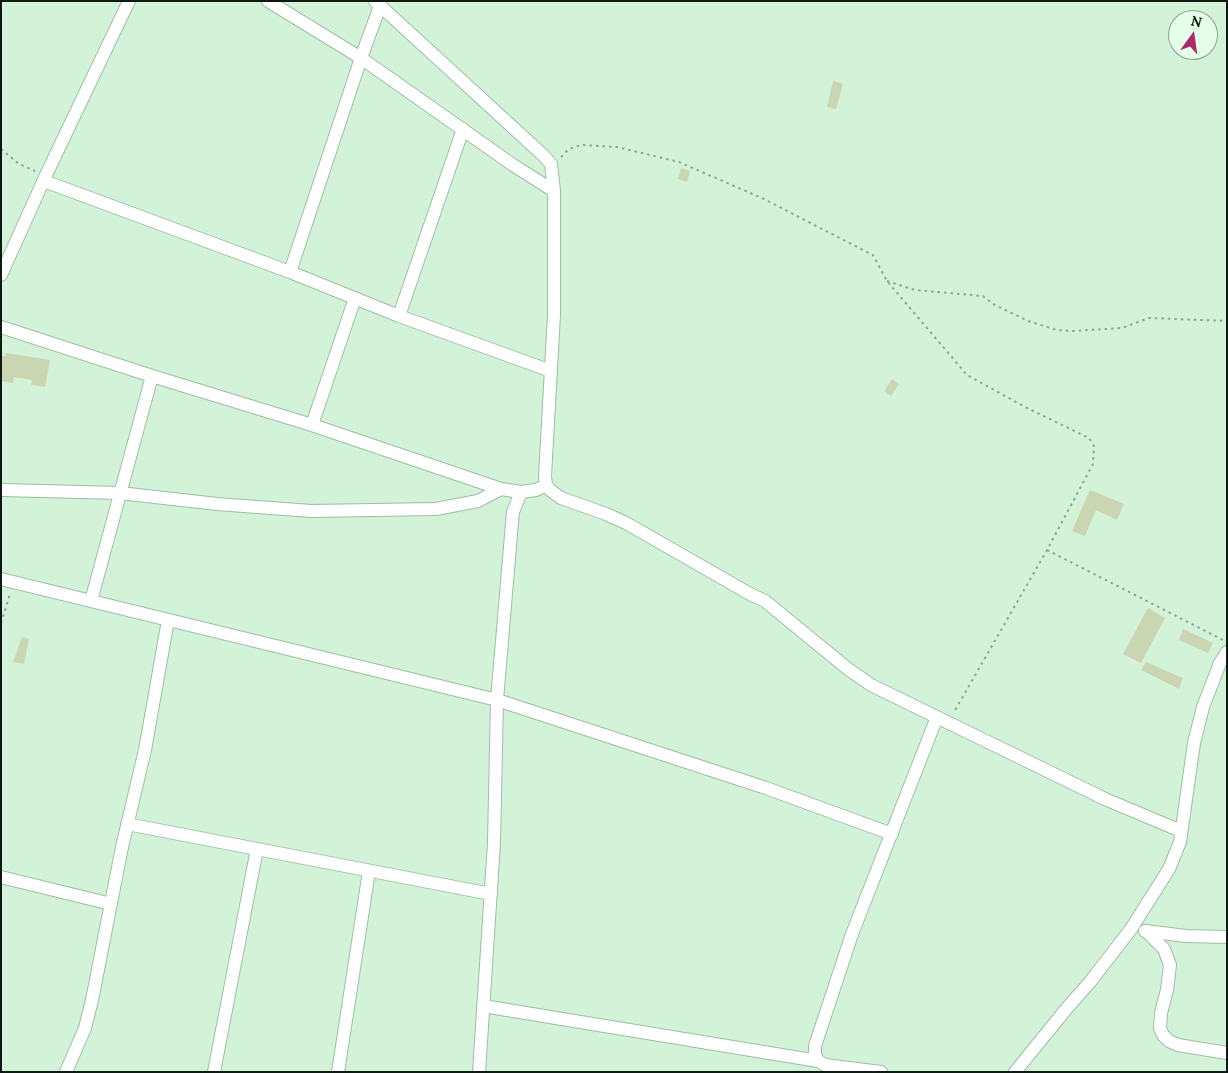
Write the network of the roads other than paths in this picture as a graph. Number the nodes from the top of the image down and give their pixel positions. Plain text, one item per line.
1 (129, 1) edge
2 (268, 1) edge
3 (378, 4) edge
4 (361, 58) junction
5 (462, 129) junction
6 (45, 178) junction
7 (554, 191) junction
8 (290, 272) junction
9 (1, 275) edge
10 (355, 298) junction
11 (399, 316) junction
12 (1, 327) edge
13 (551, 371) junction
14 (152, 376) junction
15 (312, 425) junction
16 (546, 484) junction
17 (501, 489) junction
18 (1, 490) edge
19 (521, 492) junction
20 (120, 493) junction
21 (7, 580) edge
22 (91, 601) junction
23 (168, 620) junction
24 (1227, 652) edge
25 (497, 700) junction
26 (943, 720) junction
27 (127, 824) junction
28 (1181, 831) junction
29 (892, 834) junction
30 (256, 849) junction
31 (369, 871) junction
32 (1, 877) edge
33 (491, 894) junction
34 (111, 904) junction
35 (1131, 929) junction
36 (1146, 931) junction
37 (1227, 937) edge
38 (483, 1006) junction
39 (1227, 1053) edge
40 (818, 1061) junction
41 (66, 1072) edge
42 (214, 1072) edge
43 (338, 1072) edge
44 (479, 1072) edge
45 (881, 1072) edge
46 (1015, 1072) edge

1 - 6 street
2 - 4 street
3 - 4 street
3 - 7 street
4 - 5 street
4 - 8 street
5 - 7 street
5 - 11 street
6 - 8 street
6 - 9 street
7 - 13 street
8 - 10 street
10 - 11 street
10 - 15 street
11 - 13 street
12 - 14 street
13 - 16 street
14 - 15 street
14 - 20 street
15 - 17 street
16 - 19 street
16 - 26 street
17 - 19 street
17 - 20 street
18 - 20 street
19 - 25 street
20 - 22 street
21 - 22 street
22 - 23 street
23 - 25 street
23 - 27 street
24 - 28 street
25 - 29 street
25 - 33 street
26 - 28 street
26 - 29 street
27 - 30 street
27 - 34 street
28 - 35 street
29 - 40 street
30 - 31 street
30 - 42 street
31 - 33 street
31 - 43 street
32 - 34 street
33 - 38 street
34 - 41 street
35 - 36 street
35 - 46 street
36 - 37 street
36 - 39 street
38 - 40 street
38 - 44 street
40 - 45 street

